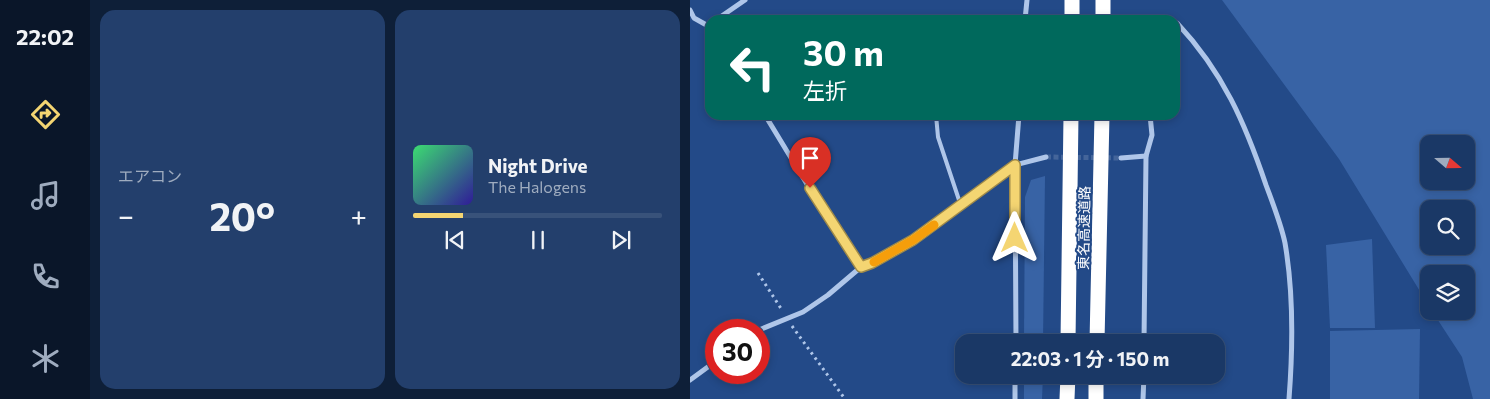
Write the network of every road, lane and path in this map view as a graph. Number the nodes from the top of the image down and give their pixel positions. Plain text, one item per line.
1 (745, 0) edge
2 (1027, 0) edge
3 (1072, 0) edge
4 (1103, 0) edge
5 (690, 10) edge
6 (723, 15) edge
7 (1026, 15) edge
8 (1072, 15) edge
9 (1103, 15) edge
10 (692, 19) edge
11 (705, 24) edge
12 (1180, 27) edge
13 (768, 120) edge
14 (936, 120) edge
15 (1018, 120) edge
16 (1071, 120) edge
17 (1102, 120) edge
18 (1150, 120) edge
19 (1046, 156) tunnel mouth
20 (1146, 156) junction
21 (1121, 158) tunnel mouth
22 (1015, 165) junction
23 (961, 206) junction
24 (861, 267) junction
25 (758, 273) dead end
26 (787, 319) junction
27 (770, 326) edge
28 (1016, 334) edge
29 (1068, 334) edge
30 (1097, 334) edge
31 (1144, 334) edge
32 (705, 369) edge
33 (690, 380) edge
34 (1015, 384) edge
35 (1068, 384) edge
36 (1096, 384) edge
37 (1144, 384) edge
38 (845, 399) edge
39 (1015, 399) edge
40 (1067, 399) edge
41 (1096, 399) edge
42 (1143, 399) edge
43 (1290, 399) edge

1 - 6 street
2 - 7 street
3 - 8 highway
4 - 9 highway
5 - 10 street
10 - 11 street
12 - 43 street
13 - 24 street
14 - 23 lane
15 - 22 street
16 - 29 highway, 東名高速道路
17 - 30 highway, 東名高速道路
18 - 20 street
19 - 22 street
20 - 21 street
20 - 31 street
22 - 23 street
22 - 28 street
23 - 24 street
24 - 26 street
25 - 26 path
26 - 27 street
26 - 38 path
32 - 33 street
34 - 39 street
35 - 40 highway
36 - 41 highway
37 - 42 street

